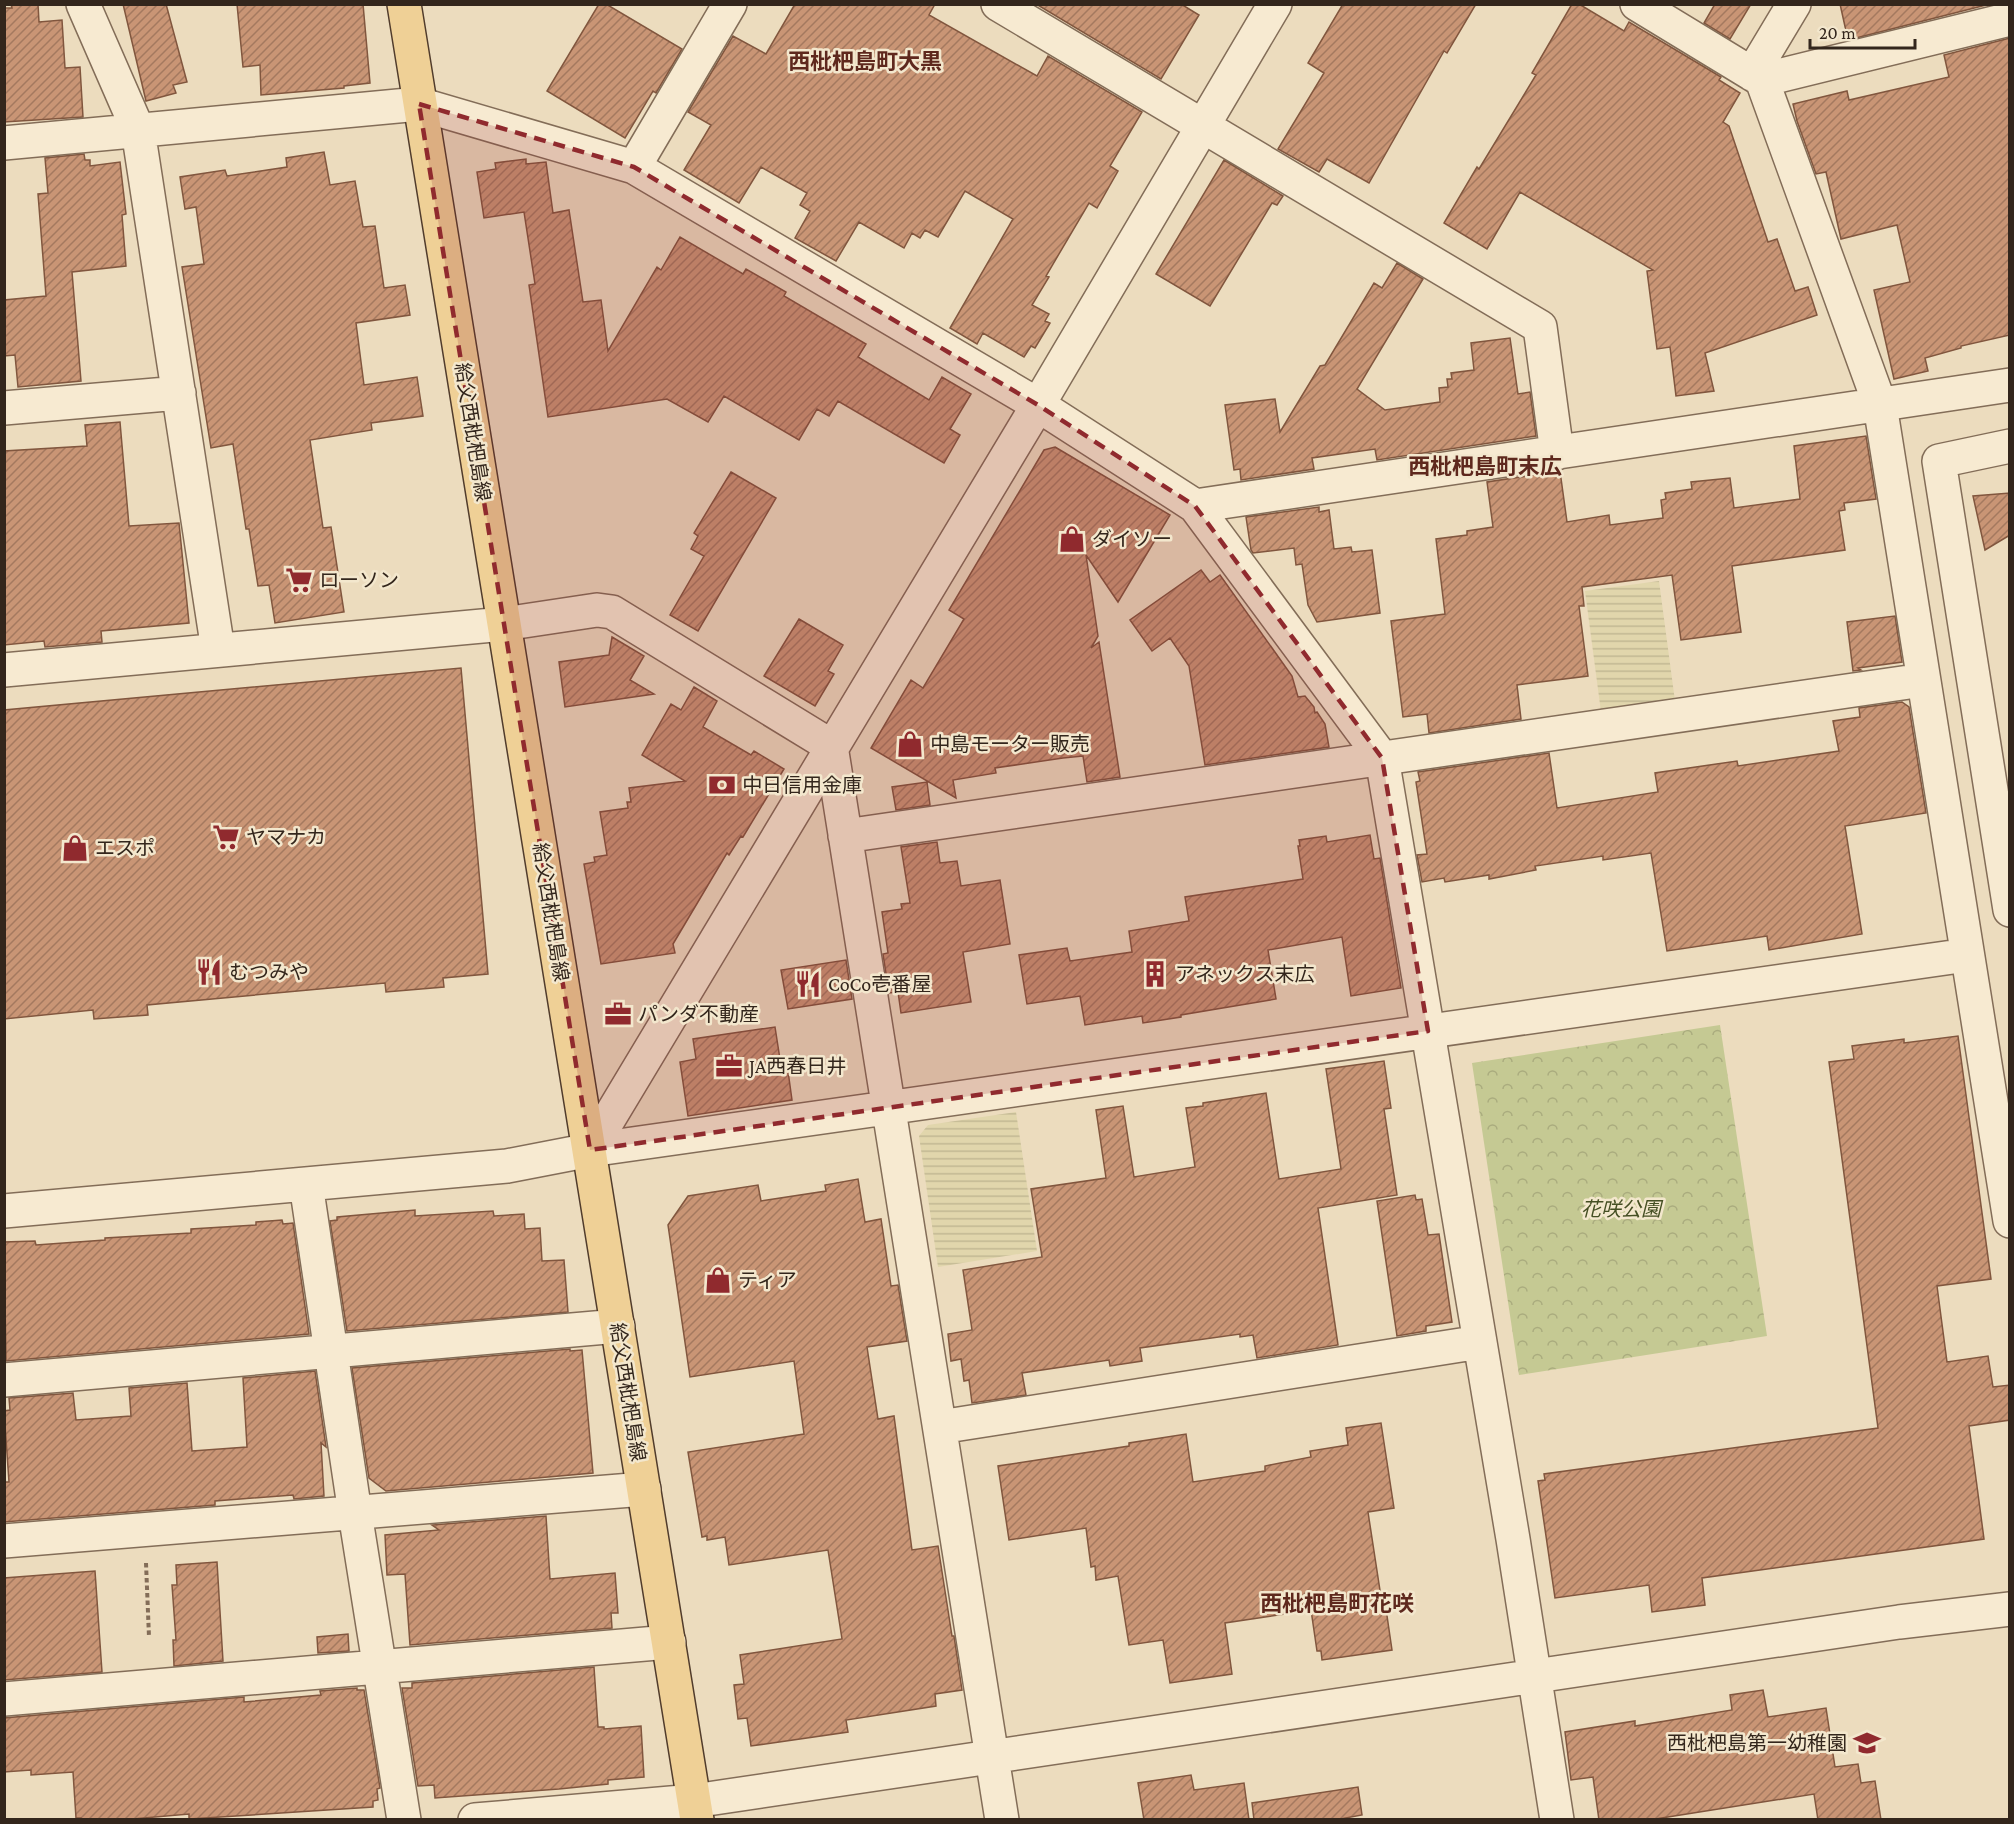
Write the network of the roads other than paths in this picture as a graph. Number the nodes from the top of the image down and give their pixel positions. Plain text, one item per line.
1 (83, 4) edge
2 (404, 4) edge
3 (730, 4) edge
4 (998, 4) edge
5 (1275, 4) edge
6 (1637, 4) edge
7 (1794, 4) edge
8 (2010, 18) edge
9 (1757, 77) junction
10 (419, 104) junction
11 (1203, 128) junction
12 (138, 130) junction
13 (4, 143) edge
14 (634, 167) junction
15 (2010, 385) edge
16 (178, 393) junction
17 (1038, 405) junction
18 (1880, 405) junction
19 (4, 408) edge
20 (2010, 446) edge
21 (1557, 453) junction
22 (1195, 506) junction
23 (504, 624) junction
24 (218, 650) junction
25 (4, 670) edge
26 (1923, 680) junction
27 (831, 746) junction
28 (1382, 758) junction
29 (845, 836) junction
30 (2010, 910) edge
31 (1967, 955) junction
32 (1428, 1031) junction
33 (889, 1108) junction
34 (590, 1150) junction
35 (306, 1184) junction
36 (4, 1211) edge
37 (2010, 1221) edge
38 (618, 1326) junction
39 (1480, 1342) junction
40 (331, 1352) junction
41 (4, 1380) edge
42 (940, 1427) junction
43 (644, 1489) junction
44 (355, 1513) junction
45 (4, 1541) edge
46 (2010, 1609) edge
47 (669, 1642) junction
48 (381, 1667) junction
49 (1536, 1676) junction
50 (4, 1699) edge
51 (992, 1756) junction
52 (696, 1810) edge
53 (404, 1820) edge
54 (475, 1820) edge
55 (1002, 1820) edge
56 (1557, 1820) edge

1 - 12 street
2 - 10 main road, 給父西枇杷島線
3 - 14 street
4 - 11 street
5 - 11 street
6 - 9 street
7 - 9 street
8 - 9 street
9 - 18 street
10 - 12 street
10 - 14 street
10 - 23 main road, 給父西枇杷島線
11 - 17 street
11 - 21 street
12 - 13 street
12 - 16 street
14 - 17 street
15 - 18 street
16 - 19 street
16 - 24 street
17 - 22 street
17 - 27 street
18 - 21 street
18 - 26 street
20 - 30 street
21 - 22 street
22 - 28 street
23 - 24 street
23 - 27 street
23 - 34 main road, 給父西枇杷島線
24 - 25 street
26 - 28 street
26 - 31 street
27 - 29 street
27 - 34 street
28 - 29 street
28 - 32 street
29 - 33 street
31 - 32 street
31 - 37 street
32 - 33 street
32 - 39 street
33 - 34 street
33 - 42 street
34 - 35 street
34 - 38 main road, 給父西枇杷島線
35 - 36 street
35 - 40 street
38 - 40 street
38 - 43 main road, 給父西枇杷島線
39 - 42 street
39 - 49 street
40 - 41 street
40 - 44 street
42 - 51 street
43 - 44 street
43 - 47 main road, 給父西枇杷島線
44 - 45 street
44 - 48 street
46 - 49 street
47 - 48 street
47 - 52 main road, 給父西枇杷島線
48 - 50 street
48 - 53 street
49 - 51 street
49 - 56 street
51 - 52 street
51 - 55 street
52 - 54 street

